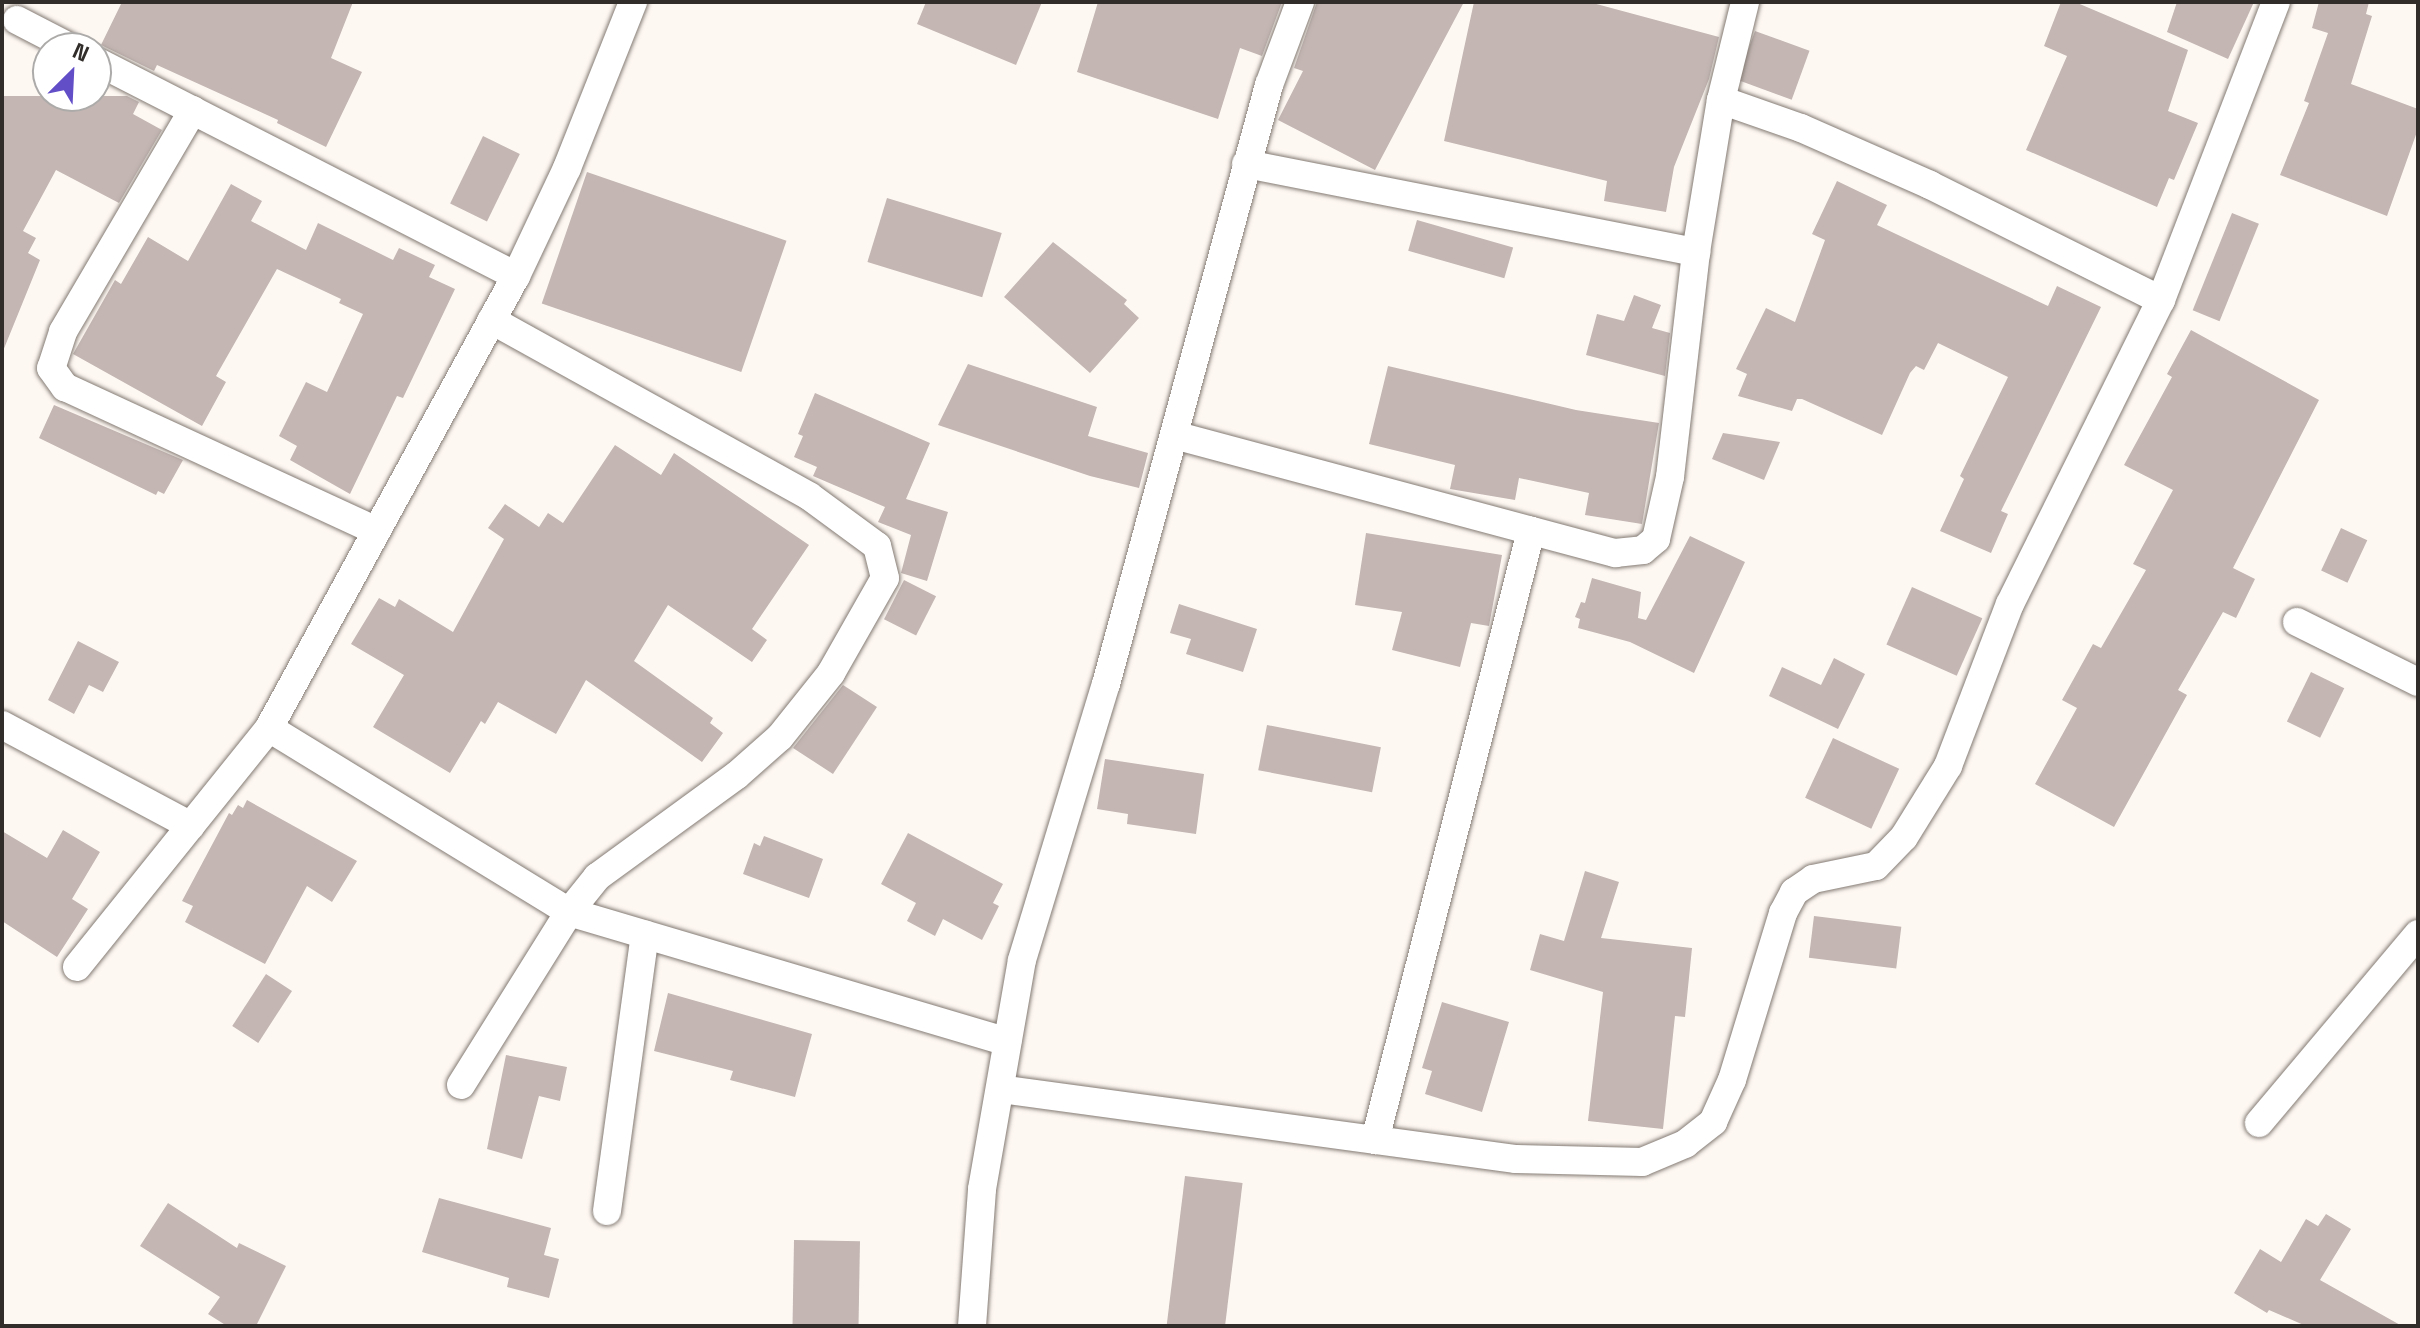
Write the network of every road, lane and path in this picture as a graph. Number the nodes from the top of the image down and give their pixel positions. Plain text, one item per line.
1 (633, 2) edge
2 (1300, 2) edge
3 (1745, 2) edge
4 (2276, 2) edge
5 (17, 20) dead end
6 (40, 32) edge
7 (112, 69) edge
8 (1721, 100) junction
9 (193, 110) junction
10 (1246, 164) junction
11 (1696, 252) junction
12 (516, 276) junction
13 (2161, 300) junction
14 (492, 320) junction
15 (1174, 435) junction
16 (376, 531) junction
17 (1531, 531) junction
18 (2297, 622) dead end
19 (2418, 682) edge
20 (2, 725) edge
21 (269, 728) junction
22 (191, 826) junction
23 (569, 912) junction
24 (2418, 934) edge
25 (645, 935) junction
26 (77, 967) dead end
27 (1007, 1042) junction
28 (461, 1085) dead end
29 (1000, 1089) junction
30 (2259, 1123) dead end
31 (1375, 1140) junction
32 (607, 1211) dead end
33 (972, 1326) edge

1 - 12 street
2 - 10 street
3 - 8 street
4 - 13 street
5 - 6 street
7 - 9 street
8 - 11 street
8 - 13 street
9 - 12 street
9 - 16 street
10 - 11 street
10 - 15 street
11 - 17 street
12 - 14 street
13 - 31 street
14 - 16 street
14 - 23 street
15 - 17 street
15 - 27 street
16 - 21 street
17 - 31 street
18 - 19 street
20 - 22 street
21 - 22 street
21 - 23 street
22 - 26 street
23 - 25 street
23 - 28 street
24 - 30 street
25 - 27 street
25 - 32 street
27 - 29 street
29 - 31 street
29 - 33 street

